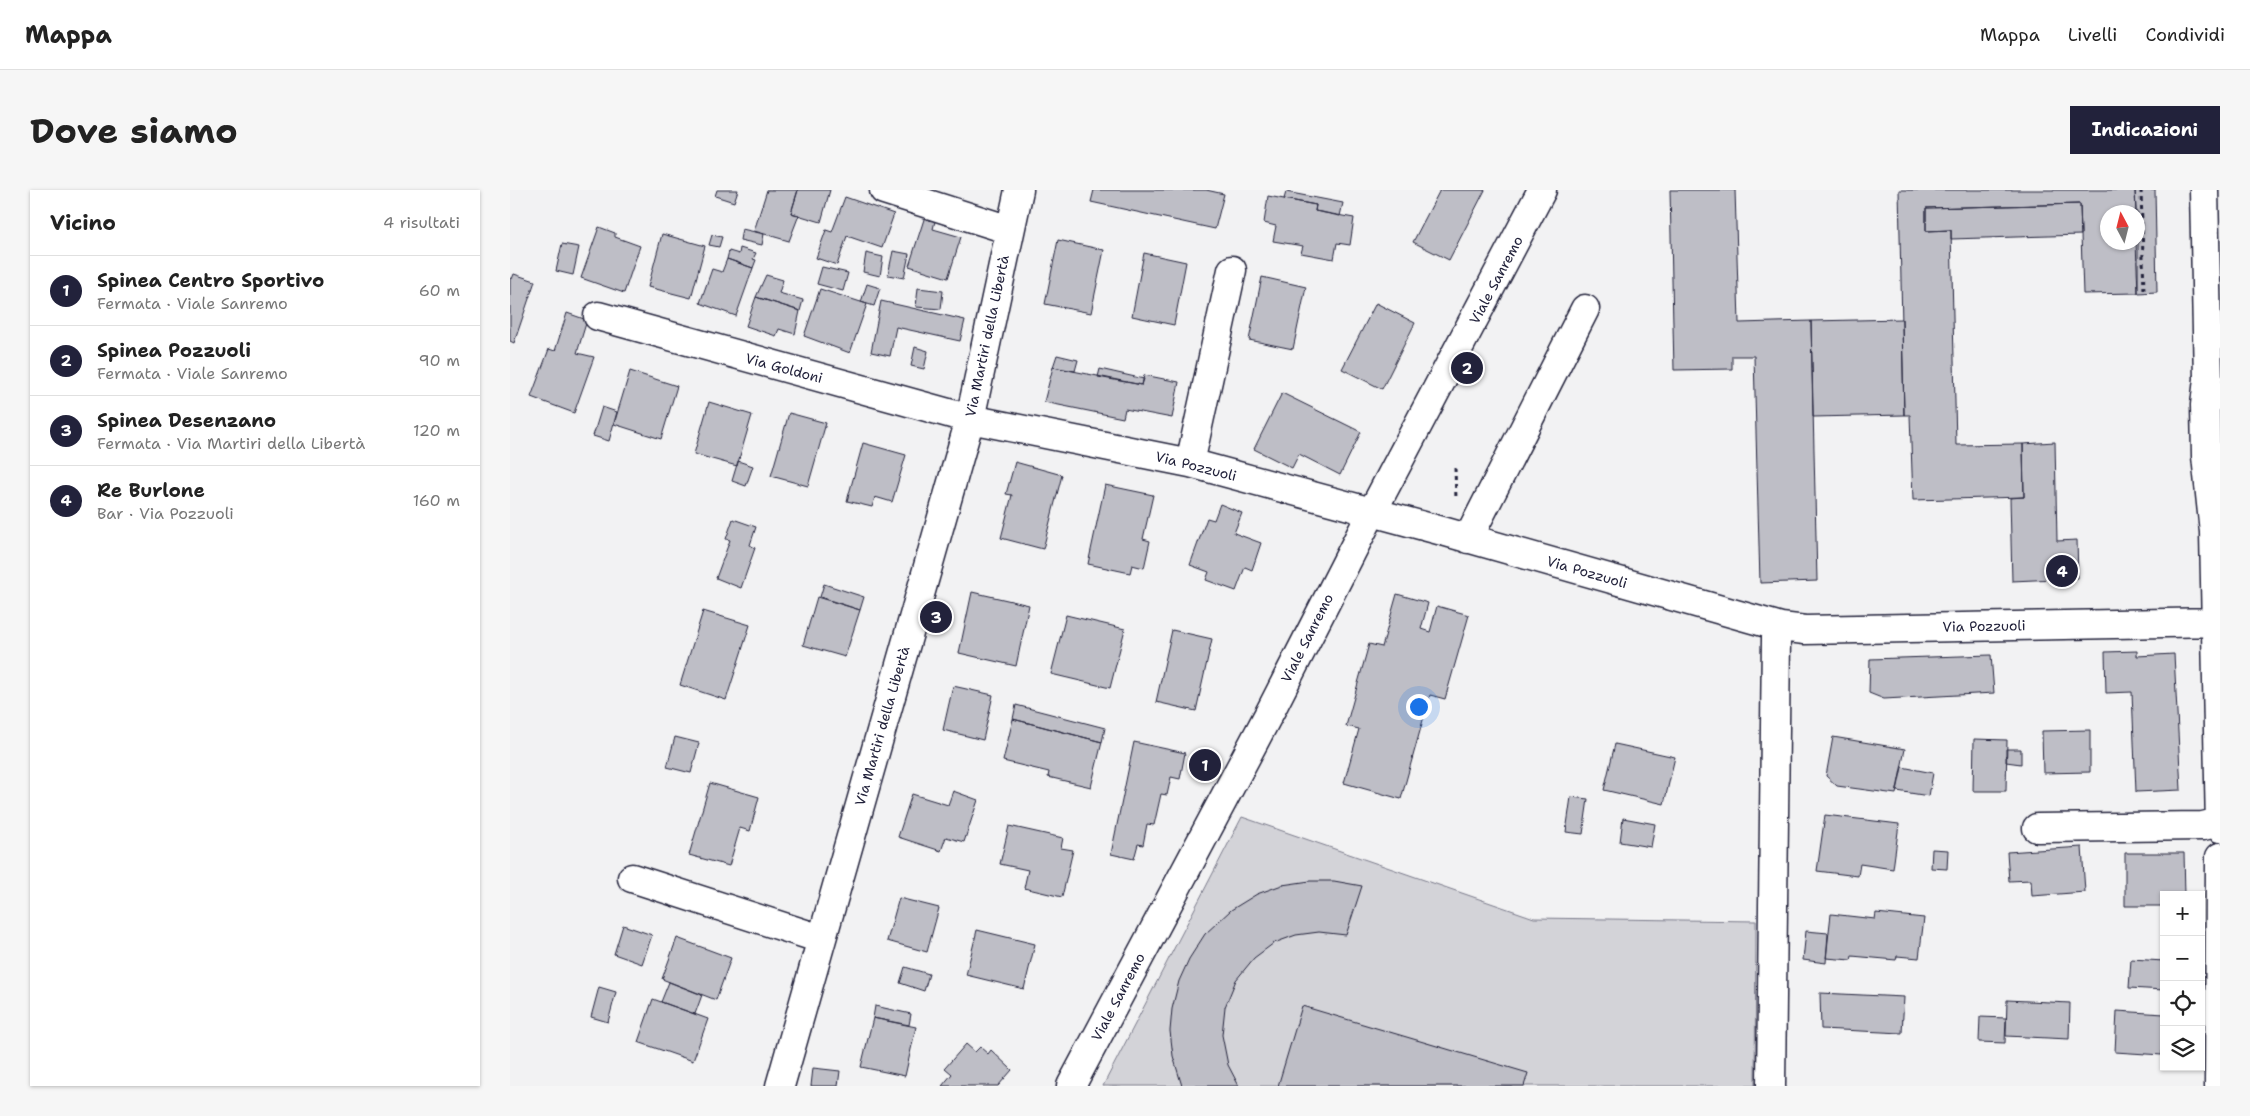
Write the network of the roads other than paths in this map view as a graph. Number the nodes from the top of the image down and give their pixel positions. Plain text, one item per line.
1 (884, 190) edge
2 (1018, 190) edge
3 (1542, 190) edge
4 (2204, 190) edge
5 (1010, 230) junction
6 (1232, 270) dead end
7 (1584, 309) dead end
8 (598, 316) dead end
9 (2208, 379) junction
10 (2220, 410) edge
11 (970, 419) junction
12 (1190, 462) junction
13 (2220, 498) edge
14 (1372, 512) junction
15 (2214, 532) junction
16 (1468, 539) junction
17 (2216, 622) junction
18 (1781, 627) junction
19 (2219, 742) edge
20 (2220, 822) edge
21 (2037, 828) dead end
22 (2220, 828) edge
23 (2220, 856) edge
24 (632, 878) dead end
25 (821, 939) junction
26 (780, 1086) edge
27 (1071, 1086) edge
28 (1772, 1086) edge
29 (2219, 1086) edge

1 - 5 street
2 - 5 street, Via Martiri della Libertà
3 - 14 street, Viale Sanremo
4 - 9 street
5 - 11 street, Via Martiri della Libertà
6 - 12 street
7 - 16 street
8 - 11 street, Via Goldoni
9 - 10 street
9 - 15 street
11 - 12 street, Via Pozzuoli
11 - 25 street, Via Martiri della Libertà
12 - 14 street, Via Pozzuoli
13 - 15 street
14 - 16 street, Via Pozzuoli
14 - 27 street, Viale Sanremo
15 - 17 street
16 - 18 street, Via Pozzuoli
17 - 18 street, Via Pozzuoli
17 - 19 street
18 - 28 street
19 - 20 street
20 - 21 street
20 - 22 street
23 - 29 street
24 - 25 street
25 - 26 street, Via Martiri della Libertà

